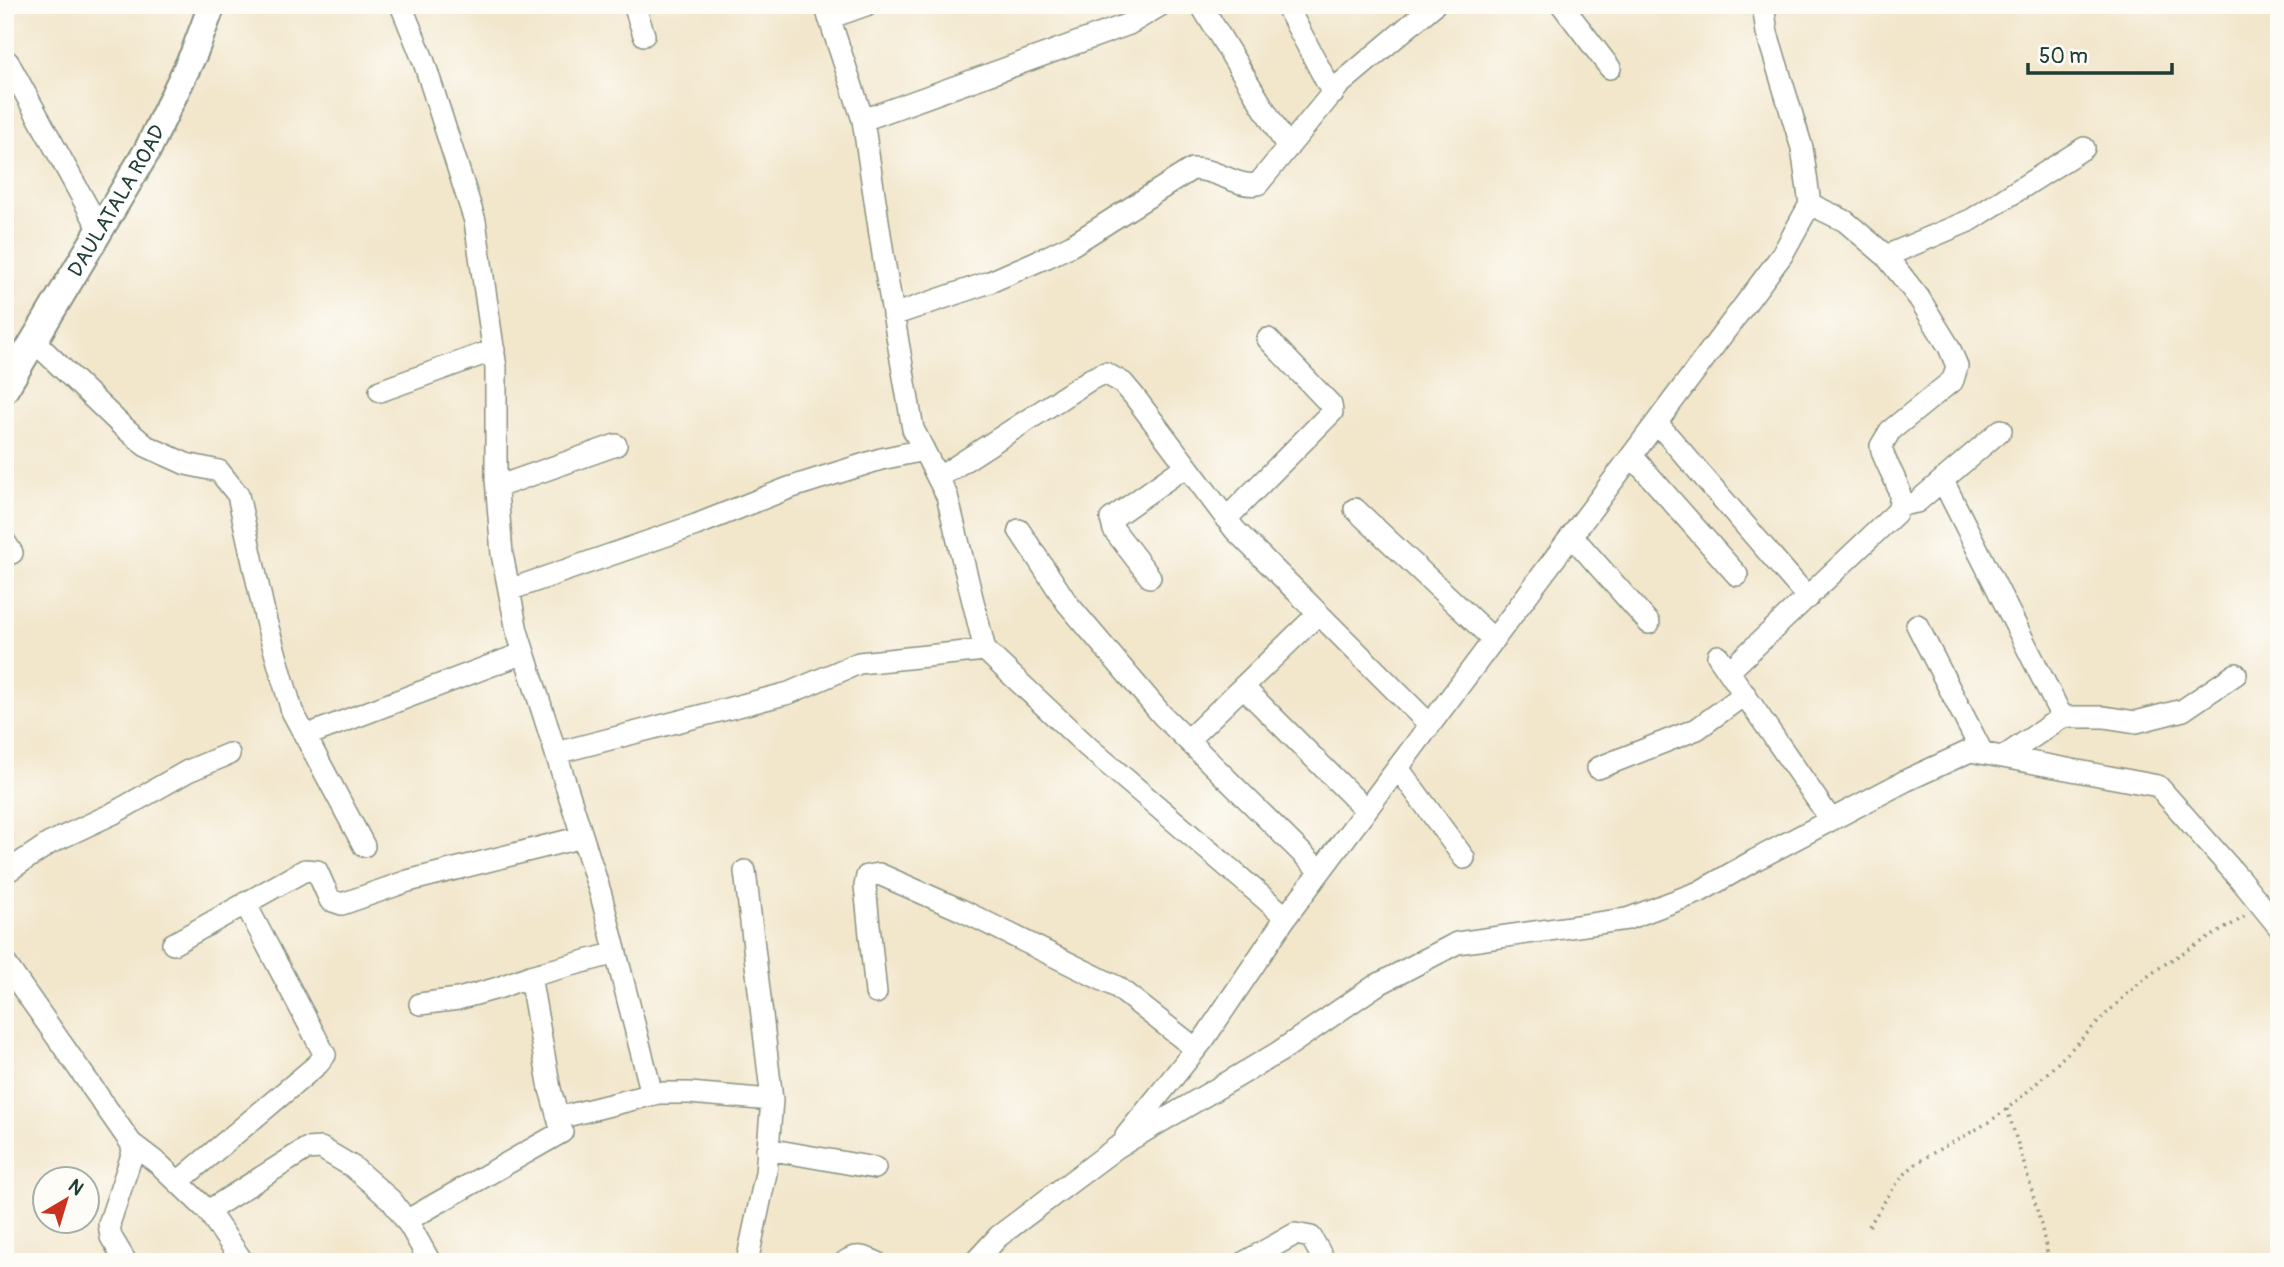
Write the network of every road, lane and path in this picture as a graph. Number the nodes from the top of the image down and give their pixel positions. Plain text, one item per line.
1 (401, 5) edge
2 (634, 5) edge
3 (866, 5) edge
4 (1161, 5) edge
5 (1201, 5) edge
6 (1286, 5) edge
7 (1562, 5) edge
8 (1766, 5) edge
9 (211, 6) edge
10 (1431, 6) edge
11 (827, 12) edge
12 (1124, 14) edge
13 (644, 35) dead end
14 (8, 62) dead end
15 (1610, 68) dead end
16 (1333, 94) junction
17 (863, 120) junction
18 (1288, 148) junction
19 (2084, 148) dead end
20 (1810, 204) junction
21 (100, 230) junction
22 (1886, 256) junction
23 (893, 315) junction
24 (1268, 339) dead end
25 (34, 341) junction
26 (494, 350) junction
27 (5, 389) edge
28 (380, 391) dead end
29 (1657, 423) junction
30 (2001, 430) dead end
31 (616, 445) dead end
32 (924, 450) junction
33 (1632, 456) junction
34 (1186, 466) junction
35 (938, 478) junction
36 (1943, 481) junction
37 (497, 487) junction
38 (1901, 505) junction
39 (1355, 509) dead end
40 (1226, 519) junction
41 (1019, 530) dead end
42 (1572, 536) junction
43 (1738, 575) dead end
44 (1150, 577) dead end
45 (509, 590) junction
46 (1808, 598) junction
47 (1318, 614) junction
48 (1649, 623) dead end
49 (1917, 625) dead end
50 (1494, 640) junction
51 (985, 650) junction
52 (524, 653) junction
53 (2236, 674) dead end
54 (1243, 687) junction
55 (1745, 694) junction
56 (2062, 717) junction
57 (1430, 725) junction
58 (305, 736) junction
59 (1188, 740) junction
60 (1982, 752) junction
61 (556, 753) junction
62 (229, 754) dead end
63 (2005, 756) junction
64 (1398, 768) junction
65 (1598, 768) dead end
66 (1366, 810) junction
67 (1831, 820) junction
68 (582, 836) junction
69 (364, 846) dead end
70 (1464, 858) dead end
71 (746, 871) dead end
72 (1320, 871) junction
73 (5, 873) edge
74 (245, 903) junction
75 (2262, 905) junction
76 (1286, 917) junction
77 (2279, 927) edge
78 (173, 944) dead end
79 (616, 953) junction
80 (5, 963) edge
81 (530, 976) junction
82 (876, 993) dead end
83 (420, 1004) dead end
84 (1196, 1049) junction
85 (652, 1094) junction
86 (772, 1100) junction
87 (2007, 1109) junction
88 (558, 1118) junction
89 (131, 1143) junction
90 (767, 1149) junction
91 (1116, 1149) junction
92 (875, 1168) dead end
93 (178, 1182) junction
94 (208, 1211) junction
95 (407, 1221) junction
96 (1869, 1226) dead end
97 (749, 1261) edge
98 (126, 1262) edge
99 (243, 1262) edge
100 (430, 1262) edge
101 (845, 1262) edge
102 (876, 1262) edge
103 (975, 1262) edge
104 (1245, 1262) edge
105 (1325, 1262) edge
106 (2049, 1262) edge

1 - 26 street
2 - 13 street
3 - 11 street
4 - 12 street
5 - 18 street
6 - 16 street
7 - 15 street
8 - 20 street
9 - 21 main road, DAULATALA ROAD
10 - 16 street
11 - 17 street
12 - 17 street
14 - 21 street
16 - 18 street
17 - 23 street
18 - 23 street
19 - 22 street
20 - 22 street
20 - 29 street
21 - 25 main road, DAULATALA ROAD
22 - 38 street
23 - 32 street
24 - 40 street
25 - 27 main road, DAULATALA ROAD
25 - 58 street
26 - 28 street
26 - 37 street
29 - 33 street
29 - 46 street
30 - 36 street
31 - 37 street
32 - 35 street
32 - 45 street
33 - 42 street
33 - 43 street
34 - 35 street
34 - 40 street
34 - 44 street
35 - 51 street
36 - 38 street
36 - 56 street
37 - 45 street
38 - 46 street
39 - 50 street
40 - 47 street
41 - 59 street
42 - 48 street
42 - 50 street
45 - 52 street
46 - 55 street
47 - 54 street
47 - 57 street
49 - 60 street
50 - 57 street
51 - 61 street
51 - 76 street
52 - 58 street
52 - 61 street
53 - 56 street
54 - 59 street
54 - 66 street
55 - 65 street
55 - 67 street
56 - 63 street
57 - 64 street
58 - 69 street
59 - 72 street
60 - 63 street
60 - 67 street
61 - 68 street
62 - 73 street
63 - 75 street
64 - 66 street
64 - 70 street
66 - 72 street
67 - 91 street
68 - 74 street
68 - 79 street
71 - 86 street
72 - 76 street
74 - 78 street
74 - 93 street
75 - 77 street
75 - 87 path
76 - 84 street
79 - 81 street
79 - 85 street
80 - 89 street
81 - 83 street
81 - 88 street
82 - 84 street
84 - 91 street
85 - 86 street
85 - 88 street
86 - 90 street
87 - 96 path
87 - 106 path
88 - 95 street
89 - 93 street
89 - 98 street
90 - 92 street
90 - 97 street
91 - 103 street
93 - 94 street
94 - 95 street
94 - 99 street
95 - 100 street
101 - 102 street
104 - 105 street

